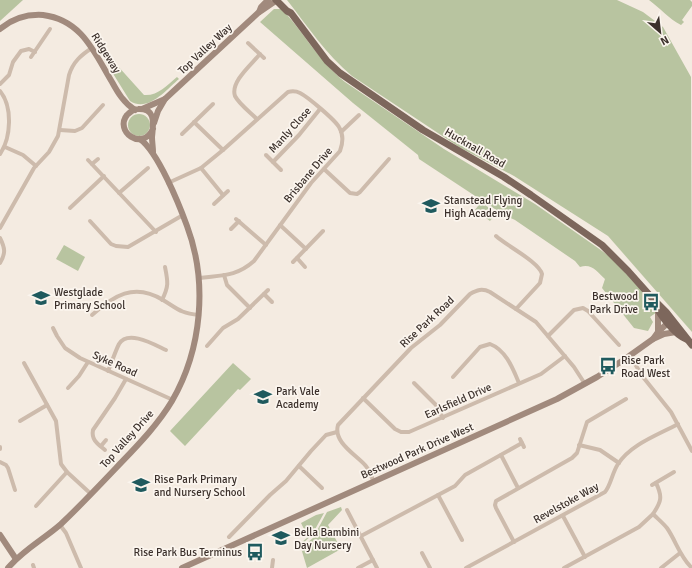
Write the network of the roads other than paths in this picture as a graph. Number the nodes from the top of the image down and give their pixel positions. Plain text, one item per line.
1 (268, 0) edge
2 (278, 0) edge
3 (258, 13) junction
4 (0, 29) edge
5 (50, 29) dead end
6 (248, 43) dead end
7 (92, 48) junction
8 (35, 52) junction
9 (260, 54) junction
10 (31, 57) dead end
11 (264, 58) dead end
12 (0, 84) edge
13 (0, 91) edge
14 (122, 99) junction
15 (165, 99) junction
16 (205, 104) dead end
17 (213, 104) dead end
18 (209, 107) junction
19 (320, 109) junction
20 (135, 110) junction
21 (142, 110) junction
22 (104, 113) dead end
23 (351, 115) dead end
24 (359, 115) dead end
25 (125, 118) junction
26 (257, 119) junction
27 (355, 119) junction
28 (194, 122) junction
29 (154, 126) junction
30 (60, 130) junction
31 (342, 132) junction
32 (182, 134) dead end
33 (140, 139) junction
34 (5, 147) junction
35 (223, 150) junction
36 (153, 152) junction
37 (0, 154) edge
38 (266, 155) dead end
39 (98, 159) dead end
40 (389, 159) dead end
41 (88, 160) dead end
42 (382, 160) dead end
43 (273, 162) junction
44 (386, 163) junction
45 (92, 164) junction
46 (36, 166) junction
47 (140, 166) dead end
48 (201, 168) junction
49 (324, 169) junction
50 (281, 170) dead end
51 (104, 176) junction
52 (168, 184) junction
53 (228, 191) dead end
54 (119, 193) junction
55 (223, 196) junction
56 (214, 204) dead end
57 (73, 207) dead end
58 (183, 215) junction
59 (90, 221) dead end
60 (94, 225) junction
61 (280, 225) junction
62 (0, 228) edge
63 (90, 228) dead end
64 (231, 229) dead end
65 (323, 231) dead end
66 (156, 232) junction
67 (496, 236) dead end
68 (0, 238) edge
69 (266, 245) junction
70 (306, 249) junction
71 (297, 258) junction
72 (293, 262) dead end
73 (0, 263) edge
74 (165, 267) dead end
75 (305, 267) dead end
76 (224, 275) junction
77 (199, 278) junction
78 (268, 290) dead end
79 (264, 294) junction
80 (653, 299) junction
81 (162, 300) junction
82 (272, 302) dead end
83 (92, 308) dead end
84 (250, 308) junction
85 (516, 308) junction
86 (658, 311) junction
87 (199, 315) junction
88 (673, 325) junction
89 (53, 328) dead end
90 (658, 332) junction
91 (548, 336) junction
92 (653, 339) junction
93 (690, 343) edge
94 (619, 345) dead end
95 (206, 346) dead end
96 (160, 347) junction
97 (166, 350) dead end
98 (159, 352) dead end
99 (565, 356) junction
100 (630, 356) junction
101 (88, 362) junction
102 (24, 363) dead end
103 (108, 371) junction
104 (453, 377) dead end
105 (126, 379) junction
106 (414, 383) dead end
107 (519, 383) junction
108 (585, 384) junction
109 (68, 388) dead end
110 (363, 398) junction
111 (173, 400) junction
112 (626, 400) dead end
113 (47, 405) junction
114 (26, 418) junction
115 (443, 418) junction
116 (20, 421) dead end
117 (29, 423) dead end
118 (678, 424) junction
119 (337, 432) junction
120 (106, 440) dead end
121 (522, 443) dead end
122 (580, 444) junction
123 (101, 446) junction
124 (105, 450) dead end
125 (692, 451) edge
126 (501, 455) junction
127 (0, 462) edge
128 (619, 463) junction
129 (299, 466) junction
130 (67, 472) junction
131 (674, 472) dead end
132 (374, 482) junction
133 (19, 483) dead end
134 (13, 485) junction
135 (322, 488) dead end
136 (518, 488) junction
137 (15, 490) dead end
138 (91, 494) junction
139 (438, 495) junction
140 (35, 498) dead end
141 (347, 510) dead end
142 (653, 514) junction
143 (563, 516) junction
144 (60, 525) junction
145 (0, 535) edge
146 (361, 536) junction
147 (229, 537) dead end
148 (459, 538) dead end
149 (514, 542) junction
150 (422, 553) dead end
151 (680, 553) junction
152 (585, 556) junction
153 (18, 557) junction
154 (273, 560) dead end
155 (373, 560) junction
156 (196, 565) edge
157 (475, 566) edge
158 (272, 567) edge
159 (8, 568) edge
160 (81, 568) edge
161 (182, 568) edge
162 (278, 568) edge
163 (358, 568) edge
164 (378, 568) edge
165 (430, 568) edge
166 (466, 568) edge
167 (564, 568) edge
168 (661, 568) edge
169 (692, 568) edge

1 - 3 street
2 - 3 street
2 - 80 main road, Hucknall Road
3 - 15 street, Top Valley Way
4 - 7 street, Ridgeway
5 - 8 street
6 - 9 street
7 - 14 street, Ridgeway
7 - 30 street
8 - 10 street
8 - 12 street
9 - 11 street
9 - 26 street
13 - 34 street
14 - 20 street, Ridgeway
14 - 25 street, Ridgeway
15 - 21 street, Top Valley Way
15 - 29 street, Top Valley Way
16 - 18 street
17 - 18 street
18 - 28 street
19 - 26 street
19 - 31 street
19 - 43 street, Manly Close
20 - 21 street
20 - 25 street
21 - 29 street
22 - 30 street
23 - 27 street
24 - 27 street
25 - 33 street
26 - 35 street
27 - 31 street
28 - 32 street
28 - 35 street
29 - 33 street
29 - 36 street, Top Valley Drive
30 - 46 street
31 - 49 street, Brisbane Drive
33 - 36 street, Top Valley Drive
34 - 37 street
34 - 46 street
35 - 48 street
36 - 52 street, Top Valley Drive
38 - 43 street, Manly Close
39 - 45 street
40 - 44 street
41 - 45 street
42 - 44 street
43 - 50 street, Manly Close
44 - 49 street
45 - 51 street
46 - 62 street
47 - 54 street
48 - 52 street
48 - 55 street
49 - 61 street, Brisbane Drive
51 - 54 street
51 - 57 street
52 - 58 street, Top Valley Drive
53 - 55 street
54 - 66 street
55 - 56 street
58 - 66 street
58 - 77 street, Top Valley Drive
59 - 60 street
60 - 63 street
60 - 66 street
61 - 69 street, Brisbane Drive
61 - 70 street
64 - 69 street
65 - 70 street
67 - 85 street
68 - 73 street
69 - 76 street, Brisbane Drive
70 - 71 street
71 - 72 street
71 - 75 street
74 - 81 street
76 - 77 street, Brisbane Drive
76 - 84 street
77 - 87 street, Top Valley Drive
78 - 79 street
79 - 82 street
79 - 84 street
80 - 86 main road, Hucknall Road
80 - 88 main road, Hucknall Road
81 - 83 street
81 - 87 street
84 - 95 street
85 - 91 street, Rise Park Road
85 - 110 street, Rise Park Road
86 - 88 main road, Hucknall Road
86 - 90 street
87 - 111 street, Top Valley Drive
88 - 90 street
88 - 92 street
88 - 93 main road, Hucknall Road
89 - 101 street, Syke Road
90 - 92 street
91 - 94 street
91 - 99 street, Rise Park Road
92 - 100 street, Bestwood Park Drive West
96 - 97 street
96 - 98 street
96 - 103 street
99 - 107 street, Earlsfield Drive
99 - 108 street, Rise Park Road
100 - 108 street, Bestwood Park Drive West
100 - 118 street
101 - 103 street, Syke Road
101 - 109 street
102 - 113 street
103 - 105 street, Syke Road
104 - 107 street
105 - 111 street, Syke Road
105 - 123 street
106 - 115 street
107 - 115 street, Earlsfield Drive
108 - 132 street, Bestwood Park Drive West
110 - 115 street, Earlsfield Drive
110 - 119 street, Rise Park Road
111 - 138 street, Top Valley Drive
112 - 122 street
113 - 114 street
113 - 130 street
114 - 116 street
114 - 117 street
118 - 125 street
118 - 128 street, Revelstoke Way
119 - 129 street
119 - 132 street
120 - 123 street
121 - 126 street
122 - 128 street
122 - 136 street
123 - 124 street
126 - 136 street
126 - 139 street
127 - 134 street
128 - 143 street, Revelstoke Way
129 - 135 street
129 - 147 street
130 - 138 street
130 - 140 street
131 - 142 street
132 - 156 street, Bestwood Park Drive West
133 - 134 street
134 - 137 street
136 - 149 street
138 - 144 street, Top Valley Drive
139 - 146 street
139 - 148 street
141 - 146 street
142 - 151 street
142 - 152 street
143 - 149 street, Revelstoke Way
143 - 152 street
144 - 153 street, Top Valley Drive
144 - 160 street
145 - 153 street
146 - 155 street
149 - 157 street, Revelstoke Way
150 - 165 street
151 - 168 street
151 - 169 street
152 - 167 street
153 - 159 street, Top Valley Drive
154 - 158 street
155 - 163 street
155 - 164 street
156 - 161 street, Bestwood Park Drive West
157 - 166 street, Revelstoke Way
158 - 162 street

